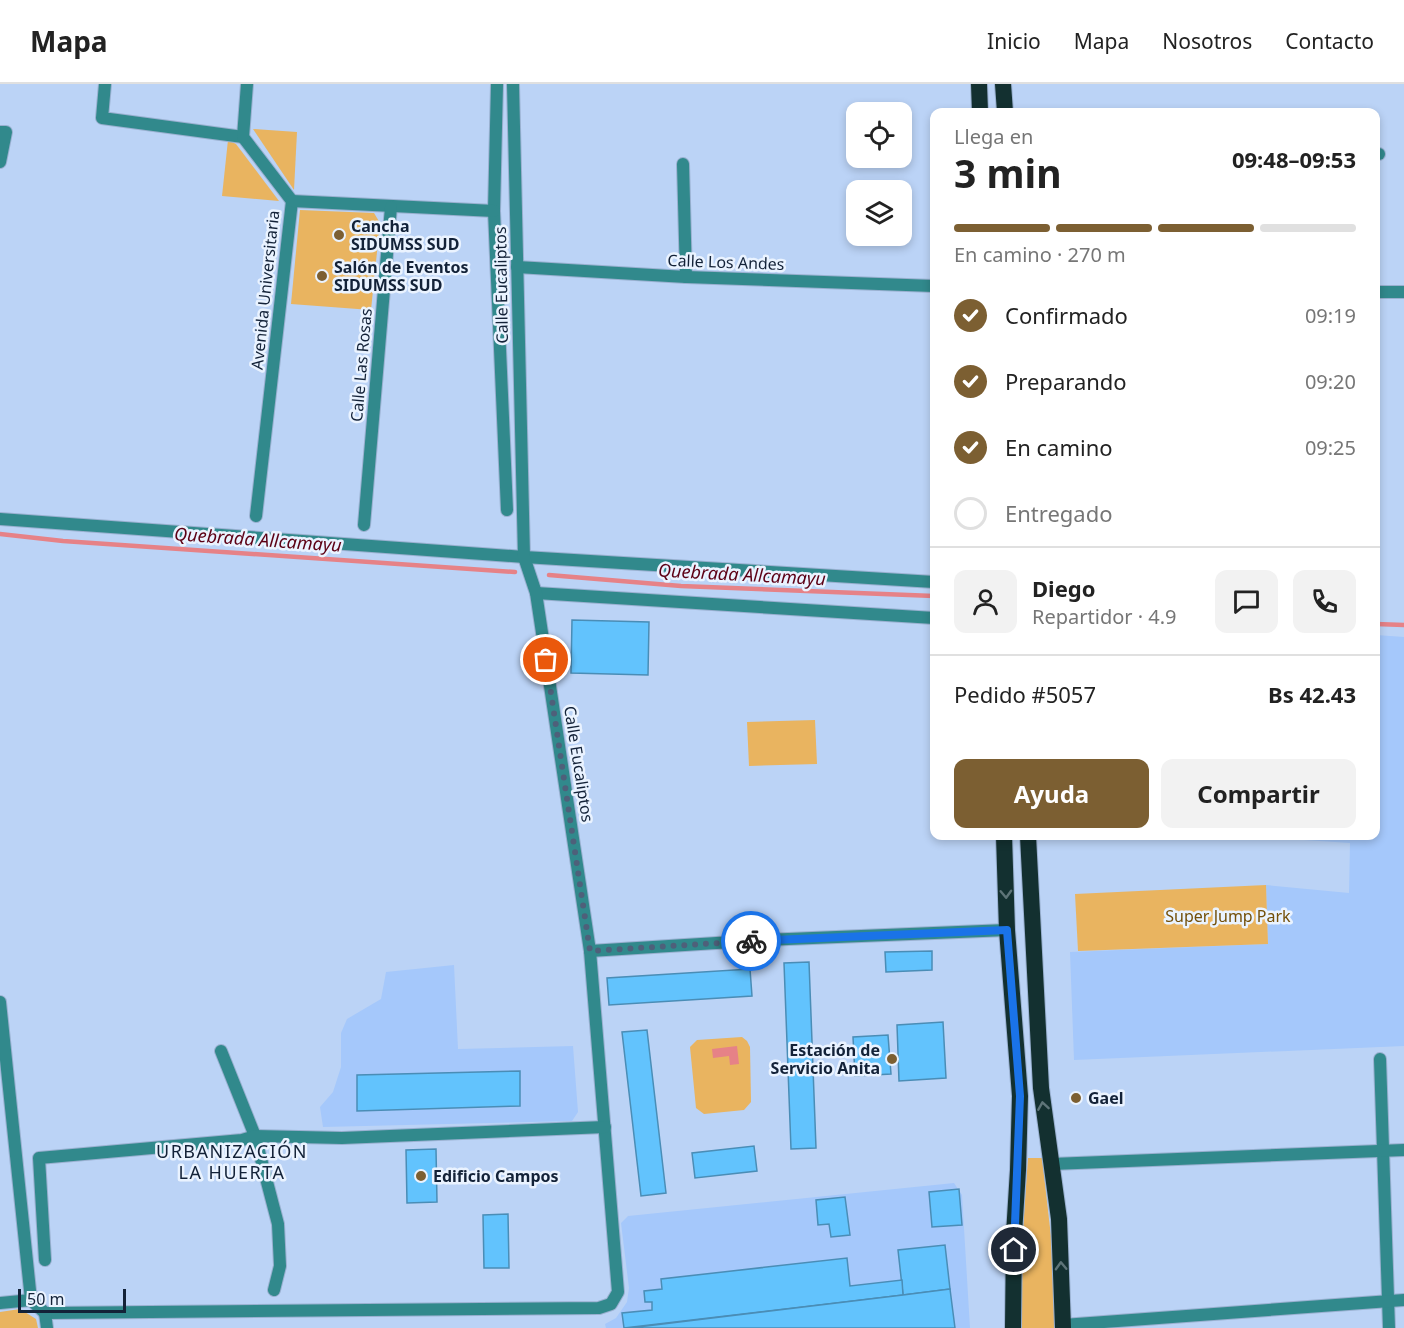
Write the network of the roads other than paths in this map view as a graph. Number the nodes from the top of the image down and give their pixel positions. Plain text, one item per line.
1 (105, 84) edge
2 (248, 84) edge
3 (496, 84) edge
4 (513, 84) edge
5 (979, 84) edge
6 (1003, 84) edge
7 (980, 108) edge
8 (1005, 108) edge
9 (0, 132) edge
10 (243, 137) junction
11 (0, 162) edge
12 (683, 164) dead end
13 (292, 201) junction
14 (391, 207) junction
15 (494, 212) junction
16 (517, 267) junction
17 (686, 277) junction
18 (930, 286) edge
19 (1380, 292) edge
20 (1404, 292) edge
21 (507, 510) dead end
22 (256, 516) dead end
23 (0, 519) edge
24 (364, 525) dead end
25 (524, 557) junction
26 (930, 582) edge
27 (536, 593) junction
28 (930, 618) edge
29 (1004, 840) edge
30 (1028, 840) edge
31 (1007, 930) junction
32 (590, 951) junction
33 (0, 1002) edge
34 (221, 1052) dead end
35 (1380, 1059) dead end
36 (605, 1127) junction
37 (255, 1136) junction
38 (1404, 1150) edge
39 (1382, 1151) junction
40 (1052, 1164) junction
41 (45, 1260) dead end
42 (274, 1290) dead end
43 (31, 1300) junction
44 (1404, 1300) edge
45 (1388, 1301) junction
46 (0, 1303) edge
47 (45, 1313) junction
48 (1063, 1326) edge
49 (47, 1328) edge
50 (1013, 1328) edge
51 (1389, 1328) edge

1 - 10 street
2 - 10 street
3 - 15 street, Calle Eucaliptos
4 - 16 street, Calle Eucaliptos
5 - 7 highway
6 - 8 highway
9 - 11 street
10 - 13 street, Avenida Universitaria
12 - 17 street
13 - 14 street
13 - 22 street, Avenida Universitaria
14 - 15 street
14 - 24 street, Calle Las Rosas
15 - 21 street, Calle Eucaliptos
16 - 17 street, Calle Los Andes
16 - 25 street, Calle Eucaliptos
17 - 18 street, Calle Los Andes
19 - 20 street
23 - 25 street
25 - 26 street
25 - 27 street, Calle Eucaliptos
27 - 28 street
27 - 32 street, Calle Eucaliptos
29 -> 31 highway
40 -> 30 highway
31 - 32 street
31 - 50 highway
32 - 36 street, Calle Eucaliptos
33 - 43 street
34 - 37 street
35 - 39 street
36 - 37 street
36 - 47 street, Calle Eucaliptos
37 - 41 street
37 - 42 street
38 - 39 street
39 - 40 street
39 - 45 street
48 -> 40 highway
43 - 46 street
43 - 47 street
44 - 45 street
45 - 48 street
45 - 51 street
47 - 49 street

